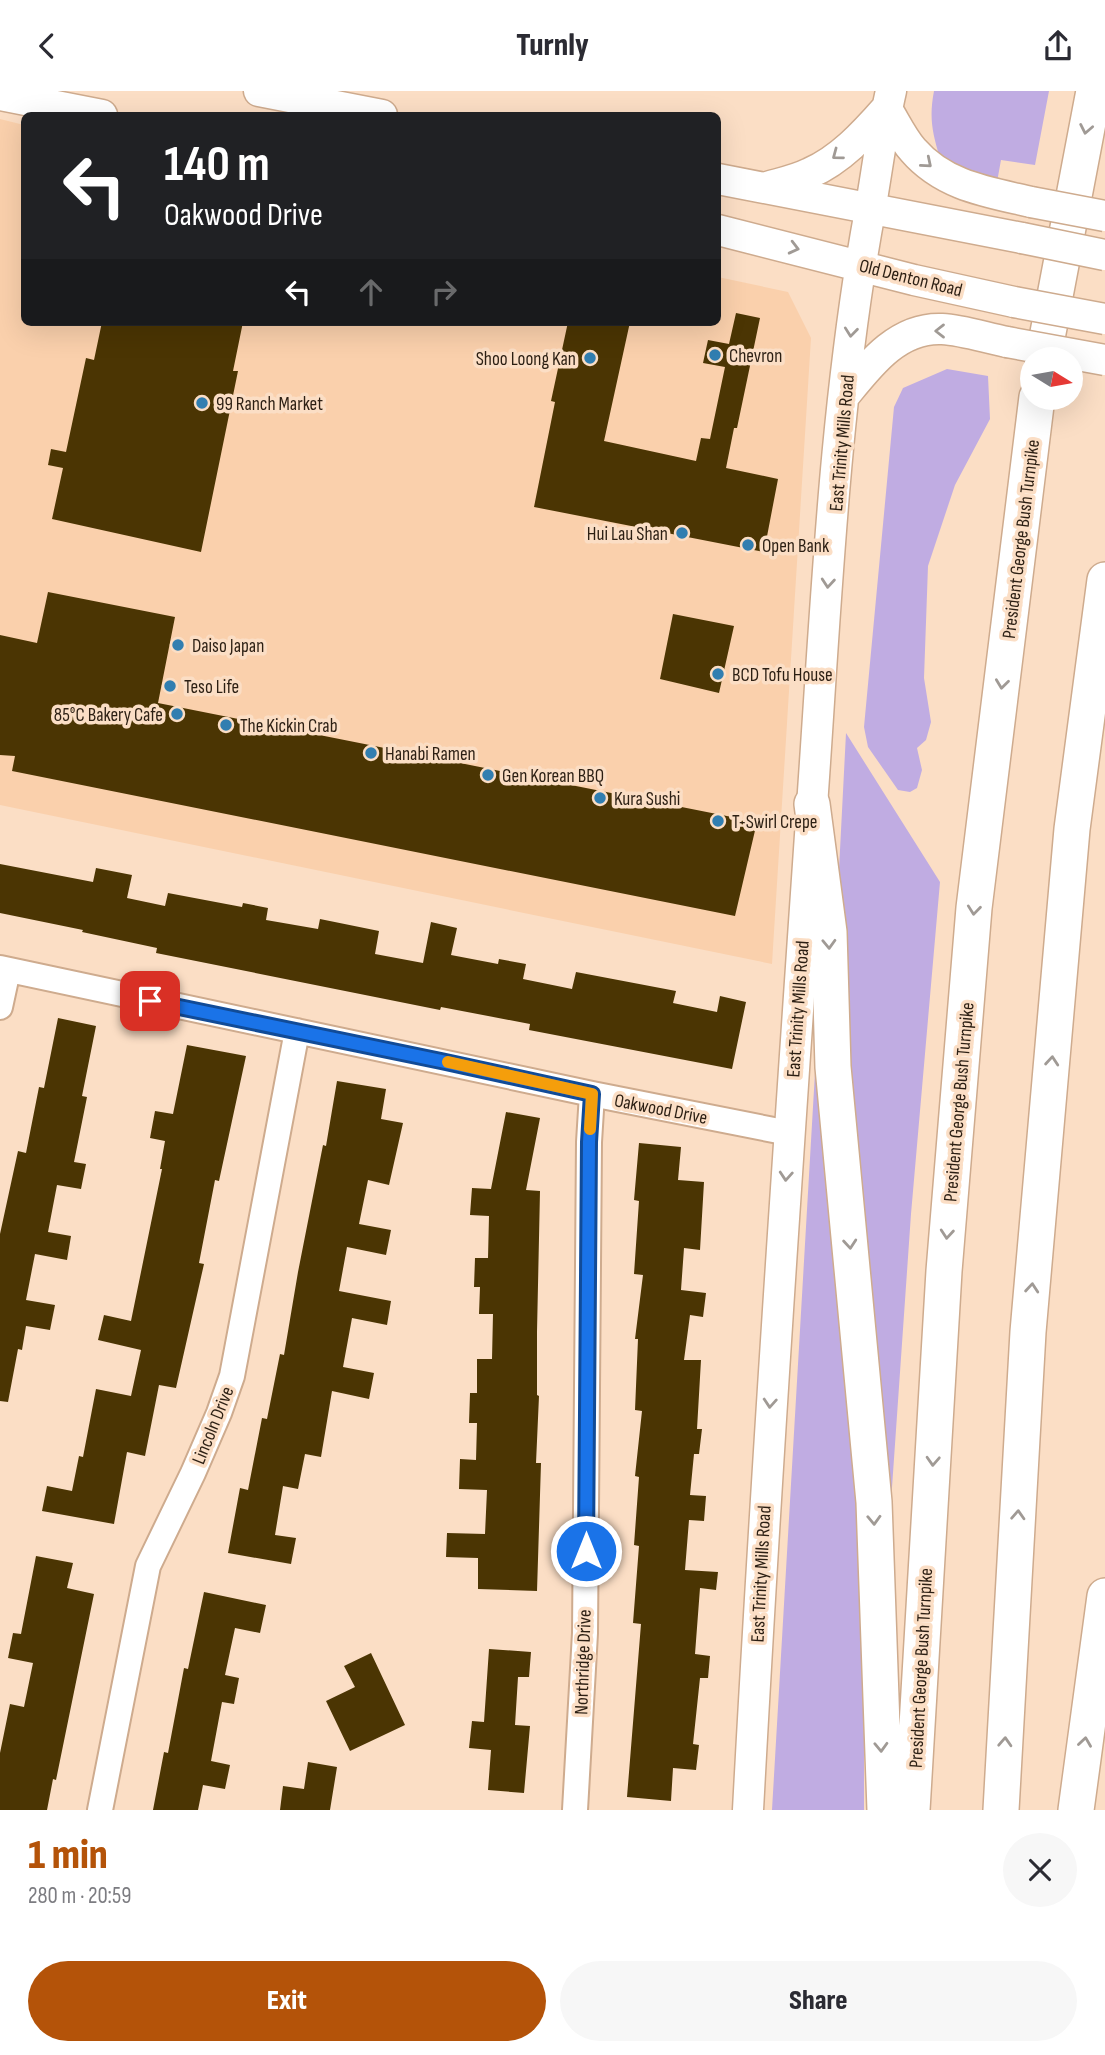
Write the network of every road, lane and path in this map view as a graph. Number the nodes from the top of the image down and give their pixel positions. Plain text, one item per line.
1 (112, 91) edge
2 (259, 91) edge
3 (1094, 91) edge
4 (0, 95) edge
5 (889, 100) edge
6 (87, 112) edge
7 (108, 112) edge
8 (367, 112) edge
9 (721, 180) edge
10 (766, 188) junction
11 (870, 209) junction
12 (1105, 216) edge
13 (721, 231) edge
14 (1105, 255) edge
15 (859, 264) junction
16 (1105, 319) edge
17 (1045, 347) edge
18 (1105, 360) edge
19 (845, 395) junction
20 (1035, 410) edge
21 (1105, 580) edge
22 (813, 804) junction
23 (4, 969) edge
24 (0, 1007) edge
25 (297, 1031) junction
26 (592, 1094) junction
27 (789, 1133) junction
28 (1105, 1596) edge
29 (100, 1810) edge
30 (575, 1810) edge
31 (748, 1810) edge
32 (885, 1810) edge
33 (912, 1810) edge
34 (1001, 1810) edge
35 (1076, 1810) edge

1 - 7 main road
2 - 8 main road
3 -> 17 highway
4 - 6 main road
5 -> 10 main road
5 - 11 main road, East Trinity Mills Road
5 -> 12 main road, bridge
9 - 10 main road
10 - 11 main road
11 - 14 main road, bridge
11 - 15 main road, East Trinity Mills Road
13 -> 15 main road, Old Denton Road
15 - 16 main road, Old Denton Road, bridge
15 -> 19 main road, East Trinity Mills Road
18 -> 19 main road, bridge
19 -> 22 main road, East Trinity Mills Road
20 -> 33 highway, President George Bush Turnpike
34 -> 21 highway
22 - 27 main road, East Trinity Mills Road
22 -> 32 highway
23 - 24 street
23 - 25 street, Oakwood Drive
25 - 26 street, Oakwood Drive
25 - 29 street, Lincoln Drive
26 - 27 street, Oakwood Drive
26 - 30 street, Northridge Drive
27 -> 31 main road, East Trinity Mills Road
35 -> 28 highway

